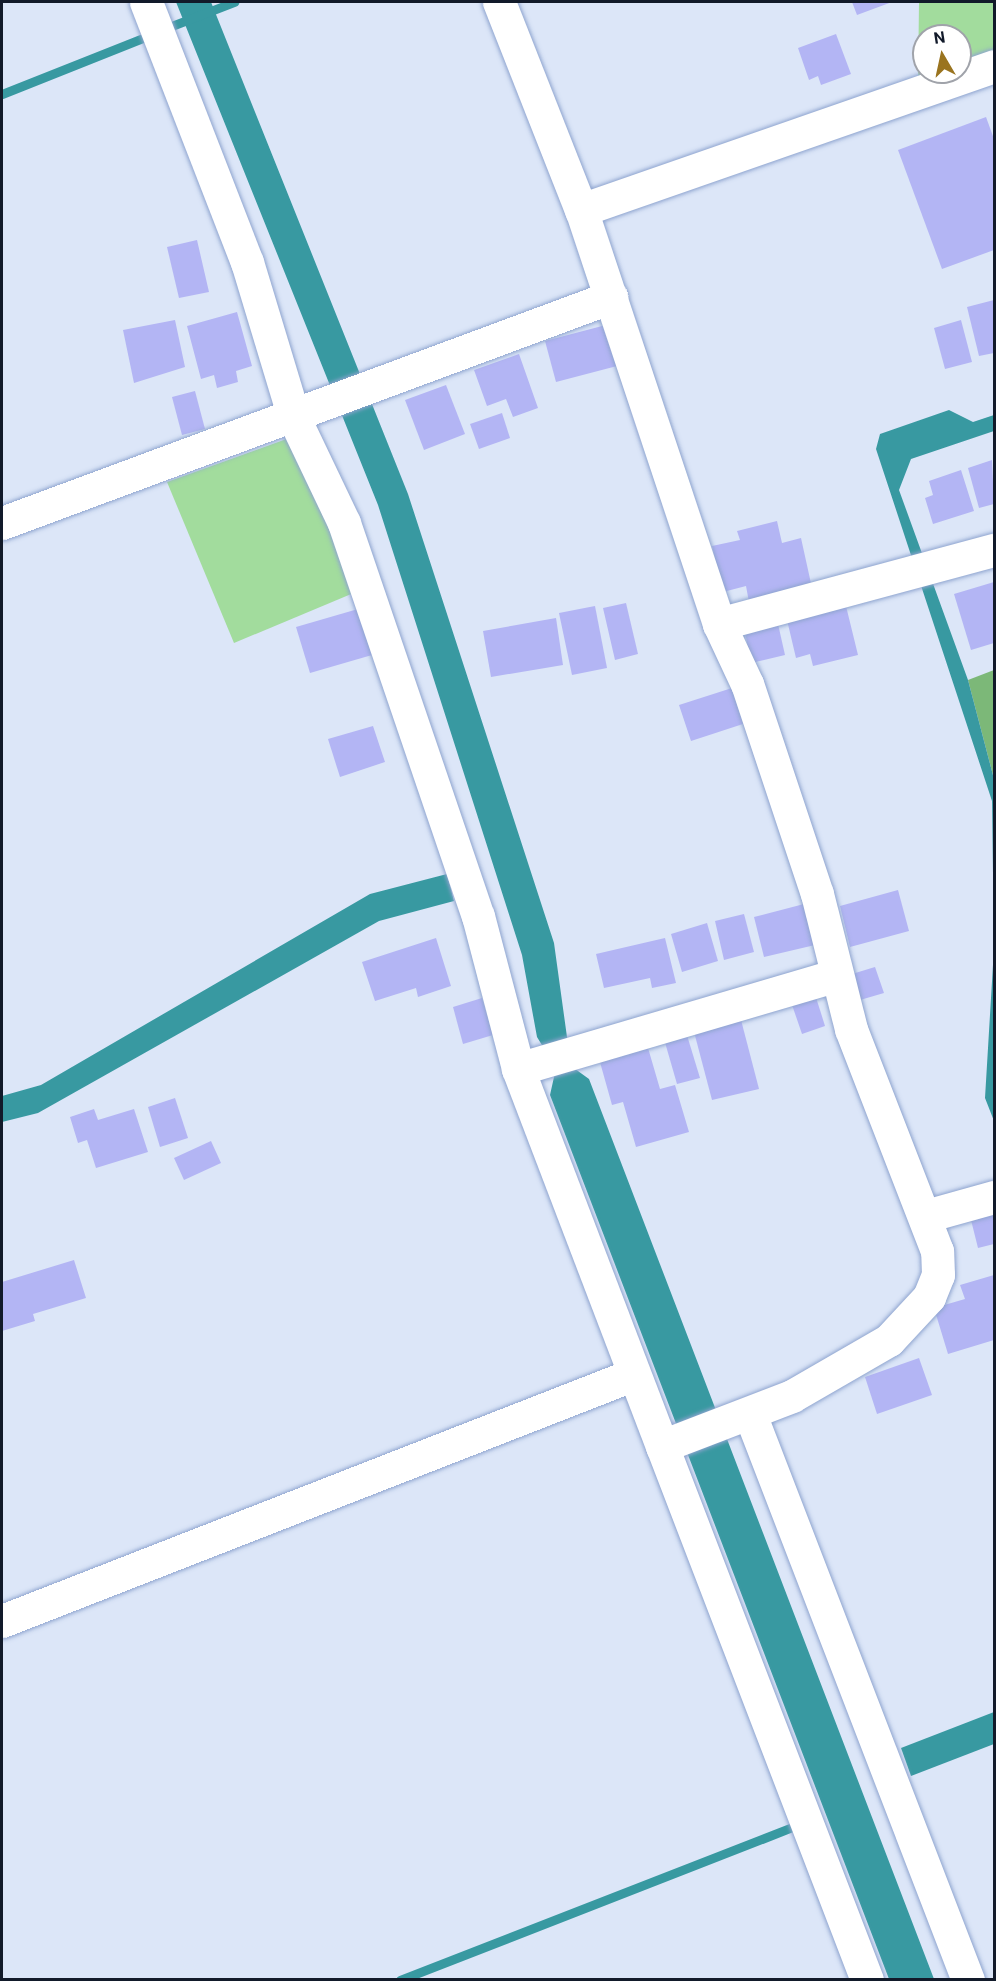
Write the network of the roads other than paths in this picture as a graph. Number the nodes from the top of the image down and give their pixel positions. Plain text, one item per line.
1 (146, 2) edge
2 (499, 2) edge
3 (994, 66) edge
4 (581, 210) junction
5 (611, 297) junction
6 (294, 418) junction
7 (2, 523) edge
8 (994, 550) edge
9 (719, 624) junction
10 (835, 976) junction
11 (545, 1062) junction
12 (994, 1197) edge
13 (926, 1216) junction
14 (632, 1375) junction
15 (750, 1414) junction
16 (674, 1442) junction
17 (2, 1621) edge
18 (867, 1980) edge
19 (968, 1980) edge

1 - 6 street
2 - 4 street
3 - 4 street
4 - 5 street
5 - 6 street
5 - 9 street
6 - 7 street
6 - 11 street
8 - 9 street
9 - 10 street
10 - 11 street
10 - 13 street
11 - 14 street
12 - 13 street
13 - 15 street
14 - 16 street
14 - 17 street
15 - 16 street
15 - 19 street
16 - 18 street

